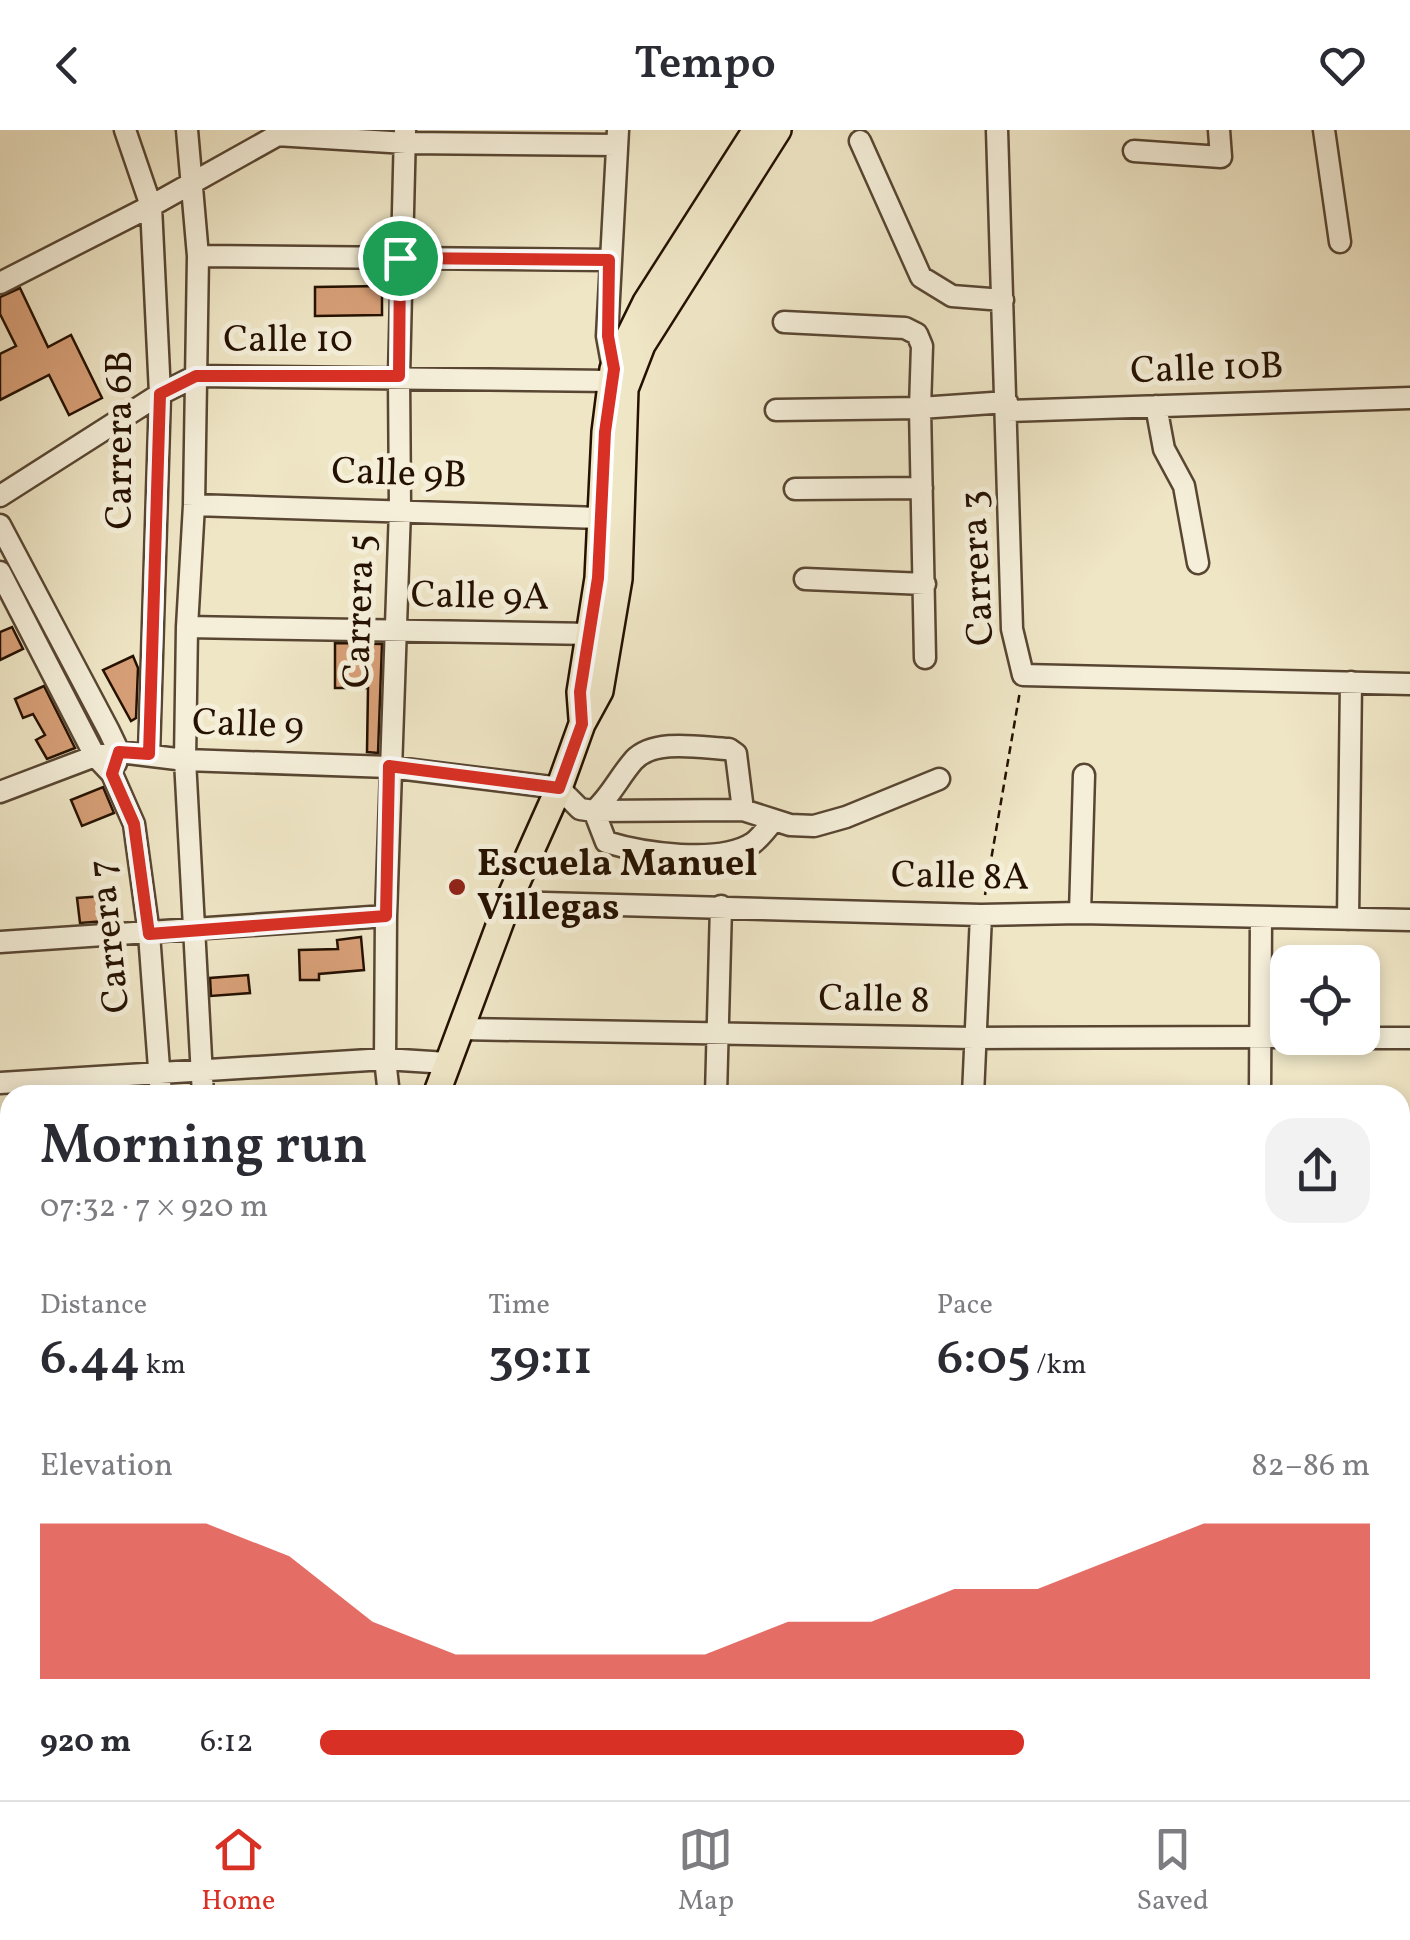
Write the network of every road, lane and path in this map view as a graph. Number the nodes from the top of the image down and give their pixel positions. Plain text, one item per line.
1 (124, 130) edge
2 (187, 130) edge
3 (756, 130) edge
4 (778, 130) edge
5 (998, 130) edge
6 (1219, 130) edge
7 (1324, 130) edge
8 (281, 133) edge
9 (405, 136) edge
10 (617, 137) edge
11 (860, 141) dead end
12 (1134, 152) dead end
13 (194, 181) junction
14 (151, 206) junction
15 (1340, 242) dead end
16 (198, 256) junction
17 (400, 258) junction
18 (609, 260) junction
19 (0, 283) edge
20 (1003, 300) junction
21 (784, 322) dead end
22 (612, 375) junction
23 (196, 376) junction
24 (399, 376) junction
25 (160, 394) junction
26 (1410, 398) edge
27 (1007, 406) junction
28 (1156, 406) junction
29 (920, 408) junction
30 (776, 410) dead end
31 (922, 488) junction
32 (795, 489) dead end
33 (0, 496) edge
34 (194, 505) junction
35 (400, 509) junction
36 (600, 518) junction
37 (0, 525) edge
38 (1198, 564) dead end
39 (0, 572) edge
40 (805, 579) dead end
41 (926, 584) junction
42 (187, 627) junction
43 (396, 631) junction
44 (592, 634) junction
45 (924, 658) dead end
46 (1023, 675) junction
47 (1351, 682) junction
48 (1410, 684) edge
49 (582, 724) junction
50 (119, 752) junction
51 (149, 754) junction
52 (95, 756) junction
53 (185, 760) junction
54 (389, 766) junction
55 (112, 774) junction
56 (1084, 774) dead end
57 (939, 778) dead end
58 (559, 788) junction
59 (0, 792) edge
60 (743, 810) junction
61 (594, 811) junction
62 (774, 820) junction
63 (508, 902) junction
64 (722, 906) junction
65 (1080, 913) junction
66 (981, 915) junction
67 (386, 916) junction
68 (1261, 917) junction
69 (1348, 919) junction
70 (1410, 920) edge
71 (192, 930) junction
72 (149, 934) junction
73 (0, 942) edge
74 (460, 1029) junction
75 (717, 1034) junction
76 (1261, 1037) junction
77 (1270, 1037) edge
78 (974, 1038) junction
79 (1380, 1038) edge
80 (1410, 1038) edge
81 (385, 1059) junction
82 (447, 1063) junction
83 (201, 1071) junction
84 (0, 1083) edge
85 (160, 1084) edge
86 (202, 1085) edge
87 (388, 1085) edge
88 (439, 1085) edge
89 (716, 1085) edge
90 (973, 1085) edge
91 (1260, 1085) edge

1 - 14 street, Carrera 6B
2 - 13 street
3 - 22 main road
4 - 49 main road
5 - 20 street, Carrera 3
6 - 12 street
7 - 15 street
8 - 9 street
8 - 13 street
9 - 10 street
9 - 17 street, Carrera 5
10 - 18 street
11 - 20 street
13 - 14 street
13 - 16 street
14 - 19 street
14 - 25 street, Carrera 6B
16 - 17 street
16 - 23 street
17 - 18 street
17 - 24 street, Carrera 5
18 - 22 street
20 - 27 street, Carrera 3
21 - 29 street
22 - 24 street, Calle 10
22 - 36 main road
23 - 24 street, Calle 10
23 - 25 street, Calle 10
23 - 34 street
24 - 35 street, Carrera 5
25 - 33 street, Calle 10
25 - 51 street, Carrera 6B
26 - 28 street, Calle 10B
27 - 28 street, Calle 10B
27 - 29 street, Calle 10B
27 - 46 street, Carrera 3
28 - 38 street
29 - 30 street, Calle 10B
29 - 31 street
31 - 32 street
31 - 41 street
34 - 35 street, Calle 9B
34 - 42 street
35 - 36 street, Calle 9B
35 - 43 street, Carrera 5
36 - 44 main road
37 - 50 street
39 - 52 street, Carrera 7
40 - 41 street
41 - 45 street
42 - 43 street, Calle 9A
42 - 53 street
43 - 44 street, Calle 9A
43 - 54 street, Carrera 5
44 - 49 main road
46 - 47 street, Carrera 3
46 - 66 path
47 - 48 street, Carrera 3
47 - 69 street
49 - 58 main road
50 - 51 street, Calle 9
50 - 52 street, Calle 9
50 - 55 street
51 - 53 street, Calle 9
52 - 55 street, Carrera 7
52 - 59 street, Calle 9
53 - 54 street, Calle 9
53 - 71 street
54 - 58 street, Calle 9
54 - 67 street, Carrera 5
55 - 72 street, Carrera 7
56 - 65 street
57 - 62 street
58 - 61 street
58 - 63 main road
60 - 61 street
60 - 61 street
60 - 62 street
61 - 62 street
63 - 64 street, Calle 8A
63 - 74 main road
64 - 66 street, Calle 8A
64 - 75 street
65 - 66 street, Calle 8A
65 - 68 street, Calle 8A
66 - 78 street
67 - 71 street
67 - 81 street, Carrera 5
68 - 69 street, Calle 8A
68 - 76 street
69 - 70 street, Calle 8A
71 - 72 street
71 - 83 street
72 - 73 street
72 - 85 street, Carrera 7
74 - 75 street, Calle 8
74 - 82 main road
75 - 78 street, Calle 8
75 - 89 street
76 - 77 street, Calle 8
76 - 78 street, Calle 8
76 - 91 street
78 - 90 street
79 - 80 street
81 - 82 street
81 - 83 street
81 - 87 street, Carrera 5
82 - 88 main road
83 - 85 street
83 - 86 street
84 - 85 street

